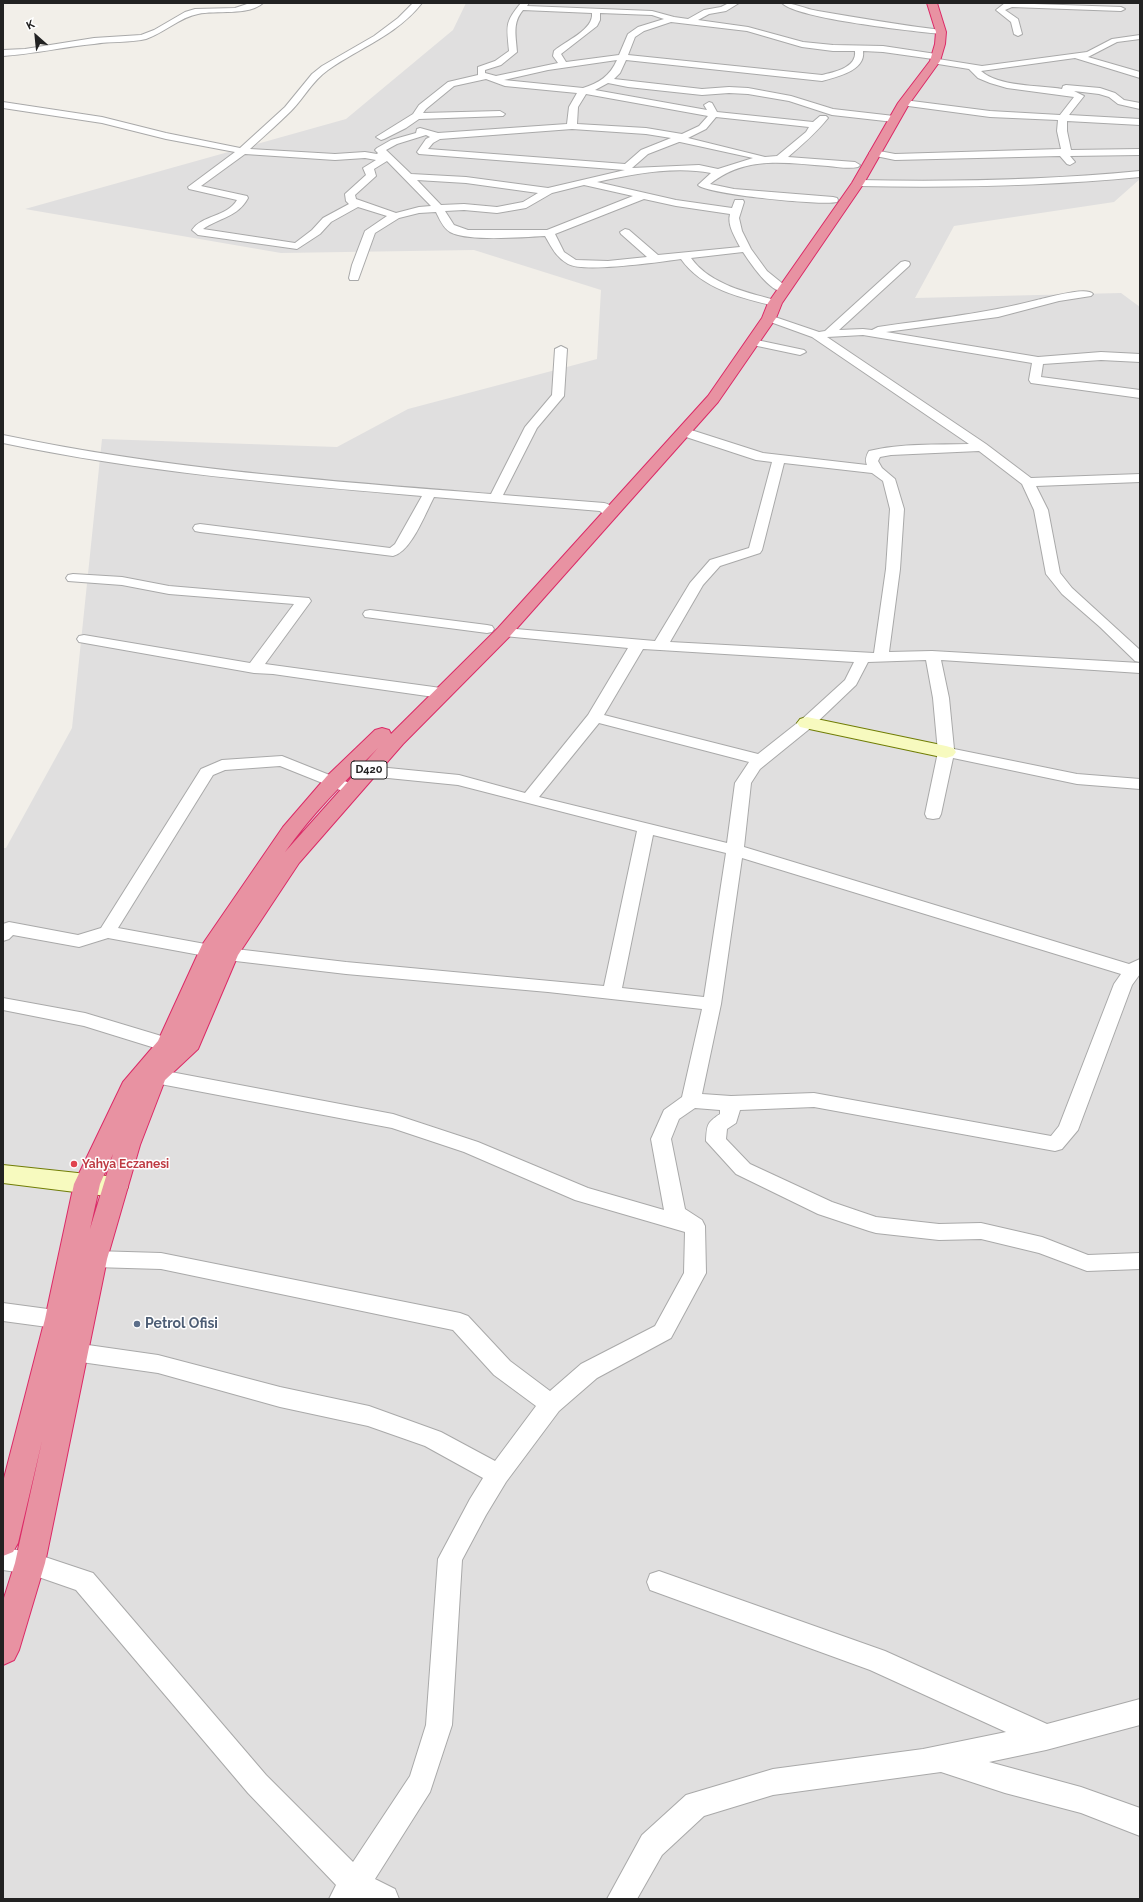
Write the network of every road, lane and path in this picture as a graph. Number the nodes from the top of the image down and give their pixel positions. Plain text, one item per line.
1 (259, 3) edge
2 (418, 3) edge
3 (626, 3) edge
4 (735, 3) edge
5 (786, 3) edge
6 (803, 3) edge
7 (923, 3) edge
8 (932, 3) edge
9 (1008, 3) edge
10 (523, 5) edge
11 (794, 6) junction
12 (1121, 6) edge
13 (596, 12) junction
14 (616, 12) junction
15 (674, 19) junction
16 (690, 21) junction
17 (1120, 21) dead end
18 (935, 31) junction
19 (1018, 34) dead end
20 (1140, 37) edge
21 (858, 48) junction
22 (3, 53) edge
23 (1076, 56) junction
24 (622, 58) junction
25 (933, 58) junction
26 (564, 65) junction
27 (972, 68) junction
28 (982, 69) junction
29 (1140, 75) edge
30 (490, 78) junction
31 (822, 78) junction
32 (727, 79) junction
33 (608, 80) junction
34 (813, 85) dead end
35 (584, 91) junction
36 (702, 92) junction
37 (803, 92) dead end
38 (791, 99) junction
39 (3, 105) edge
40 (1140, 106) edge
41 (832, 112) junction
42 (894, 113) junction
43 (500, 114) dead end
44 (713, 114) junction
45 (417, 116) junction
46 (1063, 117) junction
47 (1140, 122) edge
48 (815, 125) junction
49 (572, 126) junction
50 (438, 136) junction
51 (682, 138) junction
52 (375, 140) dead end
53 (242, 150) junction
54 (1140, 152) edge
55 (874, 153) junction
56 (1063, 153) junction
57 (386, 156) junction
58 (776, 160) junction
59 (633, 168) junction
60 (719, 172) junction
61 (857, 174) junction
62 (1140, 174) edge
63 (409, 177) junction
64 (1086, 178) junction
65 (582, 182) junction
66 (548, 191) junction
67 (745, 194) junction
68 (645, 195) junction
69 (833, 200) junction
70 (357, 204) junction
71 (439, 209) junction
72 (735, 212) junction
73 (395, 216) junction
74 (626, 232) dead end
75 (549, 233) junction
76 (746, 248) junction
77 (684, 256) junction
78 (655, 258) junction
79 (905, 264) dead end
80 (354, 278) dead end
81 (1087, 294) dead end
82 (774, 299) junction
83 (863, 332) junction
84 (822, 334) junction
85 (752, 342) junction
86 (561, 349) dead end
87 (800, 352) dead end
88 (1140, 358) edge
89 (1038, 361) junction
90 (1140, 394) edge
91 (684, 432) junction
92 (3, 439) edge
93 (982, 447) junction
94 (779, 460) junction
95 (876, 470) junction
96 (1140, 478) edge
97 (1028, 482) junction
98 (430, 493) junction
99 (495, 499) junction
100 (607, 510) junction
101 (200, 528) dead end
102 (73, 578) dead end
103 (370, 614) dead end
104 (495, 630) junction
105 (84, 639) dead end
106 (638, 644) junction
107 (660, 646) junction
108 (932, 655) junction
109 (881, 656) junction
110 (863, 658) junction
111 (1140, 658) edge
112 (254, 668) junction
113 (1140, 668) edge
114 (433, 691) junction
115 (595, 717) junction
116 (807, 723) junction
117 (946, 752) junction
118 (761, 760) junction
119 (368, 771) junction
120 (1140, 784) edge
121 (343, 785) junction
122 (529, 799) junction
123 (933, 814) dead end
124 (646, 827) junction
125 (735, 850) junction
126 (107, 932) junction
127 (3, 934) edge
128 (219, 952) junction
129 (1136, 968) edge
130 (612, 993) junction
131 (3, 1004) edge
132 (712, 1004) junction
133 (190, 1043) junction
134 (168, 1044) junction
135 (155, 1076) junction
136 (691, 1101) junction
137 (731, 1103) junction
138 (3, 1174) edge
139 (87, 1184) junction
140 (115, 1187) junction
141 (696, 1226) junction
142 (94, 1259) junction
143 (1140, 1261) edge
144 (3, 1312) edge
145 (58, 1319) junction
146 (81, 1323) junction
147 (74, 1352) junction
148 (551, 1404) junction
149 (498, 1475) junction
150 (3, 1543) edge
151 (3, 1559) edge
152 (30, 1563) junction
153 (659, 1582) dead end
154 (3, 1650) edge
155 (1140, 1712) edge
156 (1046, 1737) junction
157 (941, 1758) junction
158 (1140, 1822) edge
159 (349, 1891) edge
160 (385, 1899) edge
161 (621, 1899) edge

1 - 22 street
2 - 53 street
3 - 14 street
4 - 16 street
5 - 11 street
6 - 11 street
7 - 18 highway, D420
8 - 18 highway, D420
9 - 12 street
9 - 19 street
10 - 13 street
10 - 30 street
11 - 18 street
12 - 17 street
13 - 14 street
13 - 26 street
14 - 15 street
15 - 16 street
15 - 24 street
16 - 21 street
18 - 25 highway, D420
20 - 23 street
21 - 25 street
21 - 31 street
23 - 28 street
23 - 29 street
24 - 26 street
24 - 32 street
24 - 33 street
25 - 27 street
25 - 42 highway, D420
26 - 30 street
27 - 28 street
27 - 46 street
28 - 40 street
30 - 35 street
30 - 45 street
31 - 32 street
31 - 34 street
32 - 36 street
32 - 38 street
33 - 35 street
33 - 36 street
35 - 44 street
35 - 49 street
36 - 44 street
37 - 38 street
38 - 41 street
39 - 53 street
41 - 42 street
41 - 48 street
42 - 46 street
42 - 55 highway, D420
42 - 61 highway, D420
43 - 45 street
44 - 48 street
44 - 51 street
45 - 52 street
46 - 47 street
46 - 56 street
48 - 58 street
49 - 50 street
49 - 51 street
50 - 57 street
50 - 59 street
51 - 58 street
51 - 59 street
53 - 57 street
53 - 70 street
54 - 56 street
55 - 56 street
55 - 61 highway, D420
56 - 64 street
57 - 63 street
57 - 70 street
58 - 60 street
58 - 61 street
59 - 60 street
59 - 65 street
60 - 67 street
61 - 64 street
61 - 69 highway, D420
61 - 82 highway, D420
62 - 64 street
63 - 66 street
63 - 71 street
65 - 66 street
65 - 68 street
66 - 71 street
67 - 69 street
67 - 72 street
68 - 72 street
68 - 75 street
69 - 82 highway, D420
70 - 73 street
71 - 73 street
71 - 75 street
72 - 76 street
73 - 80 street
74 - 78 street
75 - 78 street
76 - 77 street
76 - 82 street
77 - 78 street
77 - 82 street
79 - 84 street
81 - 83 street
82 - 84 street
82 - 85 highway, D420
82 - 100 highway, D420
83 - 84 street
83 - 89 street
84 - 93 street
85 - 87 street
85 - 91 highway, D420
86 - 99 street
88 - 89 street
89 - 90 street
91 - 94 street
91 - 100 highway, D420
92 - 98 street
93 - 95 street
93 - 97 street
94 - 95 street
94 - 107 street
95 - 109 street
96 - 97 street
97 - 111 street
98 - 99 street
98 - 101 street
99 - 100 street
100 - 104 highway, D420
102 - 112 street
103 - 104 street
104 - 106 street
104 - 114 highway, D420
105 - 112 street
106 - 107 street
106 - 115 street
107 - 110 street
108 - 109 street
108 - 113 street
108 - 117 street
109 - 110 street
110 - 116 street
112 - 114 street
114 - 119 highway, D420
114 - 121 highway, D420
115 - 118 street
115 - 122 street
116 - 117 street
116 - 118 street
117 - 120 street
117 - 123 street
118 - 125 street
119 - 121 highway, D420
119 - 122 street
121 - 126 street
121 - 128 highway, D420
122 - 124 street
124 - 125 street
124 - 130 street
125 - 129 street
125 - 132 street
126 - 127 street
126 - 128 street
128 - 130 street
128 - 133 highway, D420
128 - 134 highway, D420
129 - 137 street
130 - 132 street
131 - 134 street
132 - 136 street
133 - 134 street
133 - 135 highway, D420
134 - 139 highway, D420
135 - 140 highway, D420
135 - 141 street
136 - 137 street
136 - 141 street
137 - 143 street
138 - 139 street
139 - 140 street
139 - 145 highway, D420
140 - 142 highway, D420
141 - 148 street
142 - 146 highway, D420
142 - 148 street
144 - 145 street
145 - 146 street
145 - 150 highway, D420
146 - 147 highway, D420
147 - 149 street
147 - 152 highway, D420
148 - 149 street
149 - 159 street
151 - 152 street
152 - 154 highway, D420
152 - 159 street
153 - 156 street
155 - 156 street
156 - 157 street
157 - 158 street
157 - 161 street
159 - 160 street

